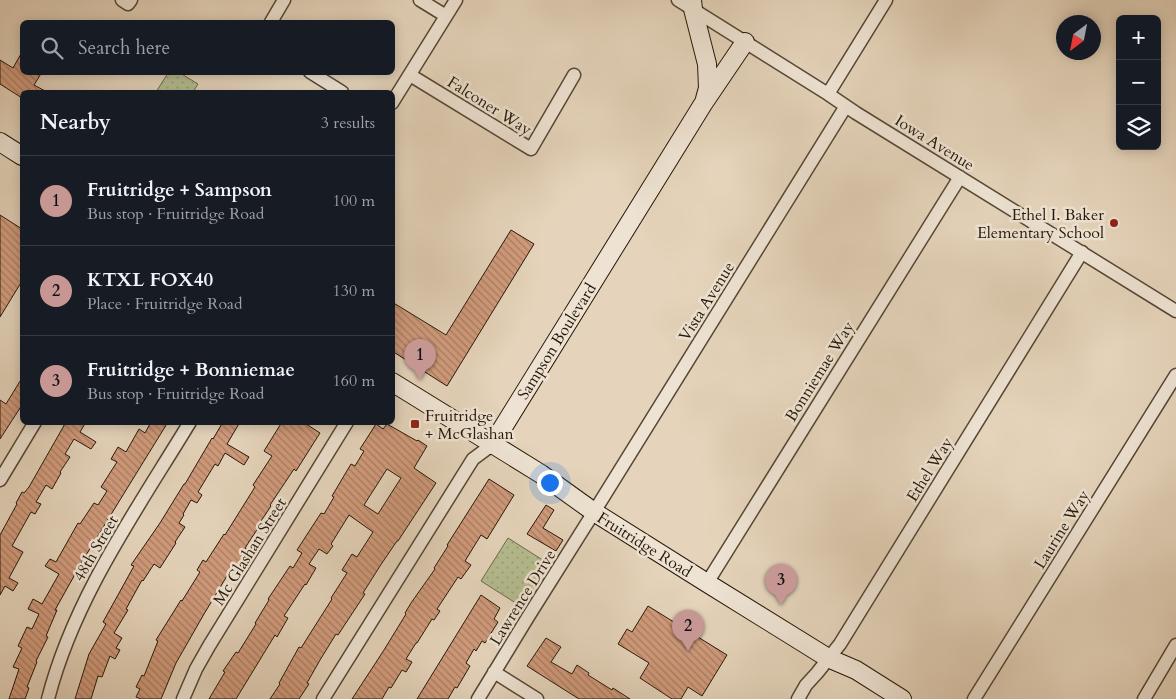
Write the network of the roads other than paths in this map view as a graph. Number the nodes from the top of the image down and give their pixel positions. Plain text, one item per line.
1 (284, 0) edge
2 (420, 0) edge
3 (456, 0) edge
4 (886, 0) edge
5 (688, 3) edge
6 (446, 16) junction
7 (272, 20) edge
8 (745, 42) junction
9 (315, 75) edge
10 (410, 75) junction
11 (574, 75) dead end
12 (339, 90) edge
13 (828, 94) junction
14 (395, 98) edge
15 (703, 104) junction
16 (846, 106) junction
17 (0, 142) edge
18 (20, 155) edge
19 (960, 177) junction
20 (1082, 252) junction
21 (1176, 311) edge
22 (1176, 375) edge
23 (395, 384) edge
24 (33, 425) edge
25 (188, 425) edge
26 (344, 425) edge
27 (492, 445) junction
28 (0, 480) edge
29 (594, 512) junction
30 (706, 583) junction
31 (1176, 645) edge
32 (828, 658) junction
33 (494, 672) junction
34 (48, 699) edge
35 (183, 699) edge
36 (323, 699) edge
37 (478, 699) edge
38 (537, 699) edge
39 (798, 699) edge
40 (902, 699) edge
41 (974, 699) edge
42 (1144, 699) edge

1 - 7 street
2 - 6 street
3 - 6 street
4 - 13 street
5 - 8 street, Iowa Avenue
5 - 15 main road, Sampson Boulevard
6 - 10 street
8 - 13 street, Iowa Avenue
8 - 15 main road, Sampson Boulevard
9 - 12 street
10 - 11 street, Falconer Way
10 - 14 street
13 - 16 street, Iowa Avenue
15 - 27 main road, Sampson Boulevard
16 - 19 street, Iowa Avenue
16 - 29 street, Vista Avenue
17 - 18 main road
19 - 20 street, Iowa Avenue
19 - 30 street, Bonniemae Way
20 - 21 street, Iowa Avenue
20 - 32 street, Ethel Way
22 - 41 street, Laurine Way
23 - 27 main road, Fruitridge Road
24 - 28 street
25 - 34 street, 48th Street
26 - 35 street, Mc Glashan Street
27 - 29 main road, Fruitridge Road
27 - 36 street, Sampson Boulevard
29 - 30 main road, Fruitridge Road
29 - 33 street, Lawrence Drive
30 - 32 main road, Fruitridge Road
31 - 42 street
32 - 39 street, Ethel Way
32 - 40 main road, Fruitridge Road
33 - 37 street, Lawrence Drive
33 - 38 street

